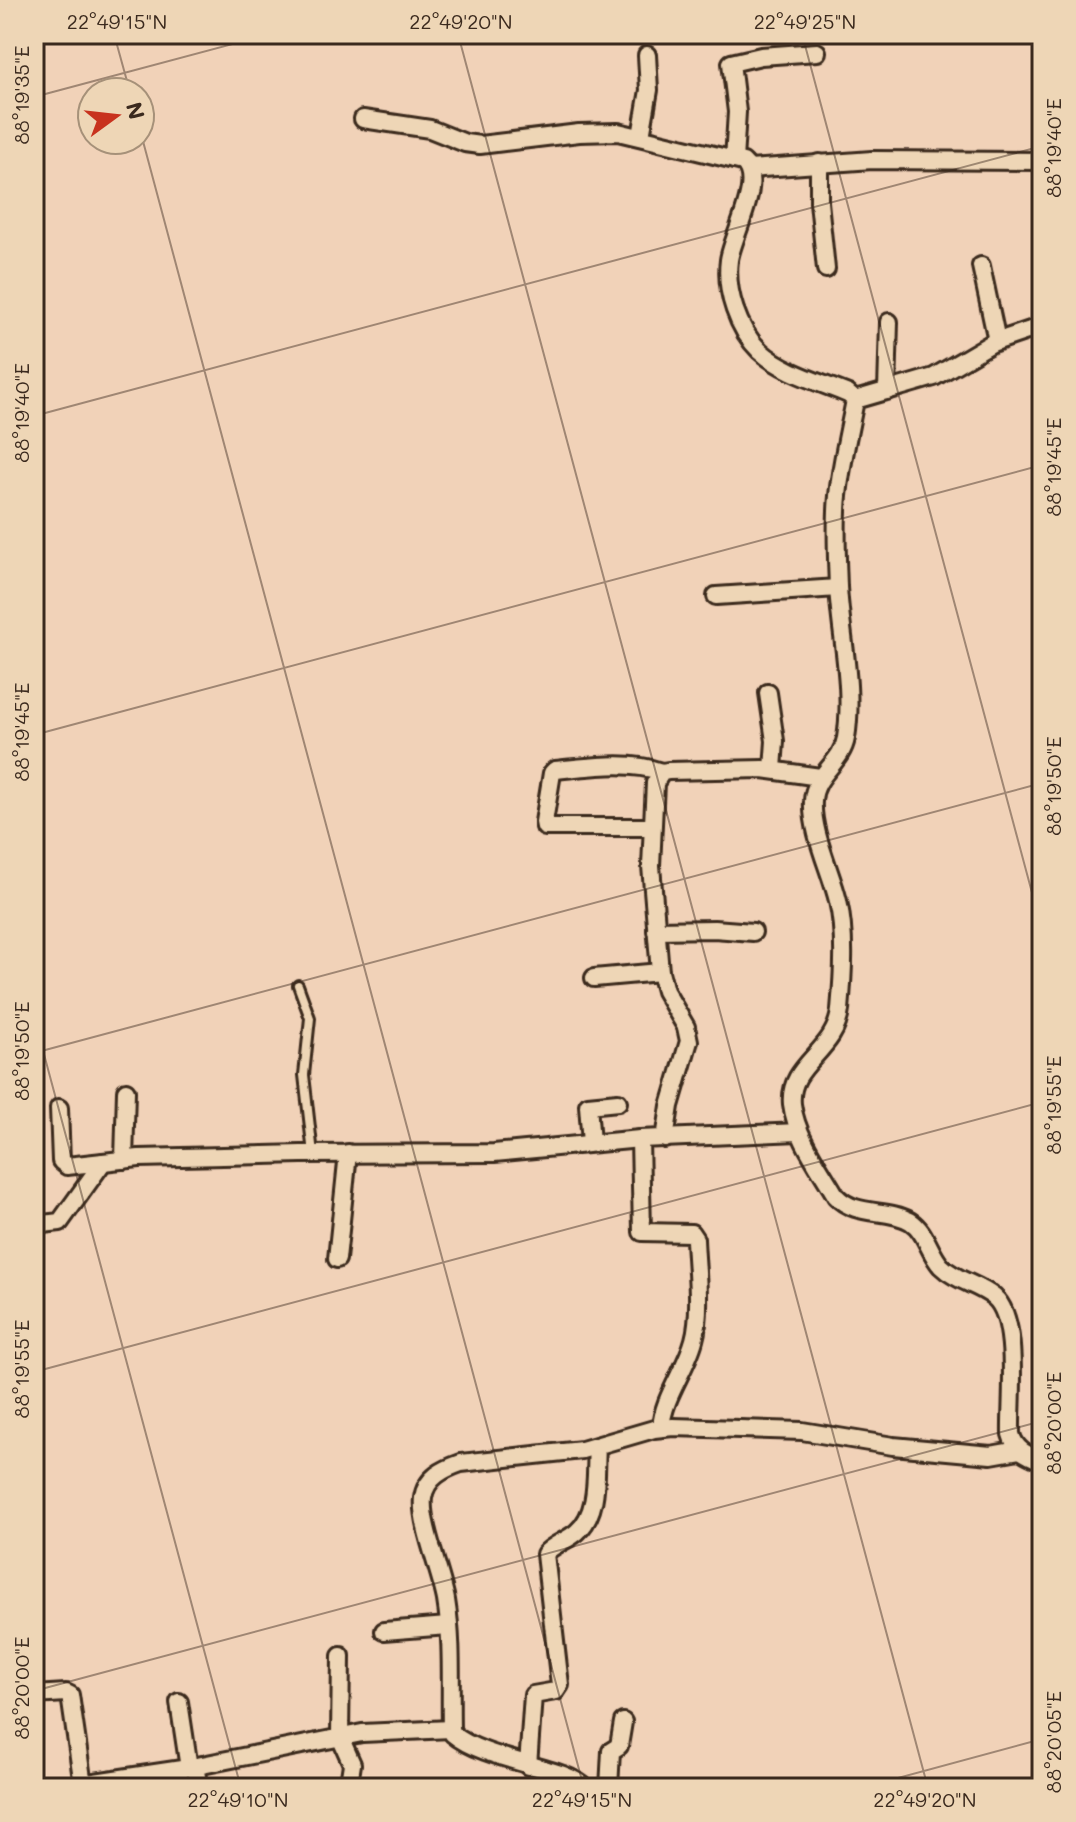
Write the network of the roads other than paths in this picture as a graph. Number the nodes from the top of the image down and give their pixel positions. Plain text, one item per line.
1 (817, 52) dead end
2 (647, 55) dead end
3 (363, 119) dead end
4 (641, 136) junction
5 (734, 160) junction
6 (1042, 161) edge
7 (819, 163) junction
8 (750, 169) junction
9 (981, 266) dead end
10 (826, 269) dead end
11 (889, 322) dead end
12 (1042, 326) edge
13 (997, 341) junction
14 (887, 391) junction
15 (855, 400) junction
16 (838, 588) junction
17 (716, 596) dead end
18 (768, 693) dead end
19 (773, 769) junction
20 (662, 772) junction
21 (820, 777) junction
22 (651, 827) junction
23 (656, 930) junction
24 (753, 932) dead end
25 (660, 972) junction
26 (594, 978) dead end
27 (298, 985) dead end
28 (126, 1091) dead end
29 (618, 1102) dead end
30 (59, 1108) dead end
31 (799, 1132) junction
32 (640, 1139) junction
33 (665, 1139) junction
34 (591, 1143) junction
35 (348, 1153) junction
36 (313, 1154) junction
37 (124, 1160) junction
38 (103, 1162) junction
39 (34, 1225) edge
40 (337, 1259) dead end
41 (661, 1428) junction
42 (597, 1446) junction
43 (1019, 1450) junction
44 (1042, 1461) edge
45 (448, 1626) junction
46 (384, 1631) dead end
47 (341, 1656) dead end
48 (34, 1695) edge
49 (179, 1702) dead end
50 (623, 1722) dead end
51 (451, 1729) junction
52 (340, 1737) junction
53 (528, 1766) junction
54 (192, 1767) junction
55 (349, 1783) dead end
56 (199, 1788) edge
57 (585, 1788) edge
58 (609, 1788) edge

1 - 5 street
2 - 4 street
3 - 4 street
4 - 5 street
5 - 8 street
6 - 7 street
7 - 8 street
7 - 10 street
8 - 15 street
9 - 13 street
11 - 14 street
12 - 13 street
13 - 14 street
14 - 15 street
15 - 16 street
16 - 17 street
16 - 21 street
18 - 19 street
19 - 20 street
19 - 21 street
20 - 22 street
20 - 22 street
21 - 31 street
22 - 23 street
23 - 24 street
23 - 25 street
25 - 26 street
25 - 33 street
27 - 36 lane
28 - 37 street
29 - 34 street
30 - 38 street
31 - 33 street
31 - 43 street
32 - 33 street
32 - 34 street
32 - 41 street
34 - 35 street
35 - 36 street
35 - 40 street
36 - 37 street
37 - 38 street
38 - 39 street
41 - 42 street
41 - 43 street
42 - 45 street
42 - 53 street
43 - 44 street
45 - 46 street
45 - 51 street
47 - 52 street
48 - 54 street
49 - 54 street
50 - 58 street
51 - 52 street
51 - 53 street
52 - 54 street
52 - 55 street
53 - 57 street
54 - 56 street

